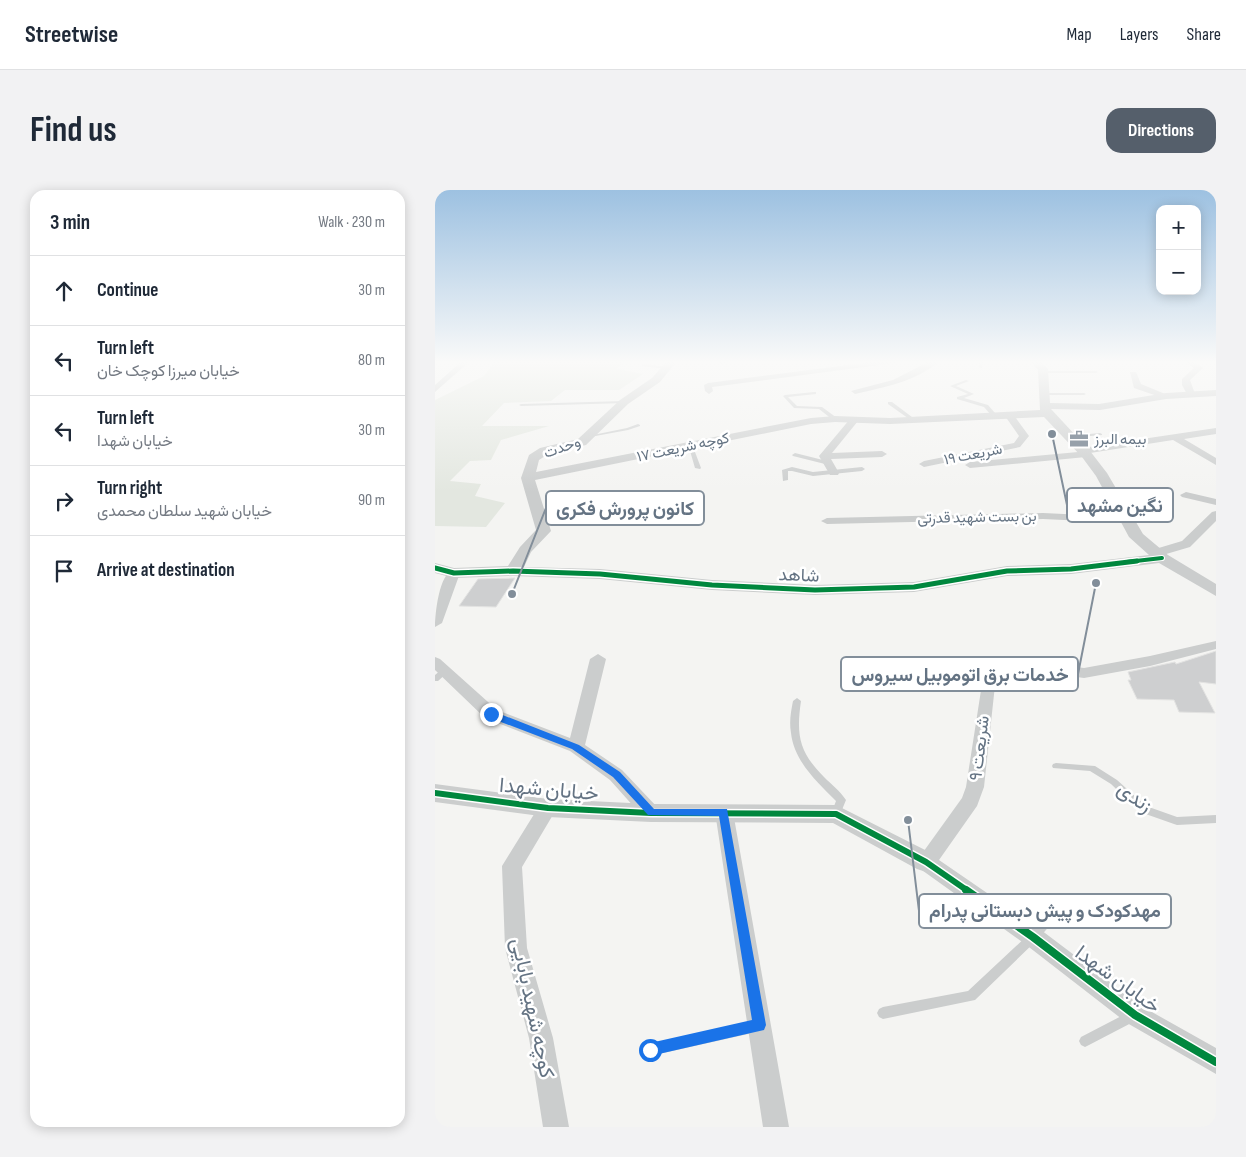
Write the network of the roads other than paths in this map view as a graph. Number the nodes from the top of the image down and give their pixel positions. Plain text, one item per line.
1 (1045, 404) edge
2 (521, 405) dead end
3 (530, 405) edge
4 (621, 405) edge
5 (794, 405) edge
6 (892, 405) edge
7 (982, 405) edge
8 (1043, 405) edge
9 (1058, 405) edge
10 (1105, 405) edge
11 (993, 414) junction
12 (1010, 416) junction
13 (835, 419) junction
14 (853, 420) junction
15 (914, 420) junction
16 (637, 424) dead end
17 (1216, 431) edge
18 (1100, 434) dead end
19 (590, 436) junction
20 (1068, 437) junction
21 (1174, 437) junction
22 (691, 444) junction
23 (1084, 452) junction
24 (882, 454) dead end
25 (795, 455) dead end
26 (827, 460) junction
27 (1216, 462) edge
28 (924, 464) dead end
29 (970, 465) dead end
30 (698, 468) dead end
31 (862, 469) dead end
32 (834, 473) junction
33 (528, 478) junction
34 (785, 480) dead end
35 (1186, 495) dead end
36 (1216, 502) edge
37 (1216, 514) edge
38 (1127, 520) junction
39 (827, 521) dead end
40 (1159, 555) junction
41 (435, 568) edge
42 (513, 571) junction
43 (454, 573) junction
44 (1216, 592) edge
45 (435, 623) edge
46 (1216, 646) edge
47 (598, 659) dead end
48 (438, 671) edge
49 (797, 702) dead end
50 (576, 747) junction
51 (1056, 766) dead end
52 (435, 793) edge
53 (548, 808) junction
54 (724, 812) junction
55 (651, 813) junction
56 (836, 814) junction
57 (1216, 819) edge
58 (926, 862) junction
59 (1079, 914) dead end
60 (1033, 938) junction
61 (883, 1013) dead end
62 (1135, 1015) junction
63 (759, 1025) junction
64 (1085, 1041) dead end
65 (650, 1050) dead end
66 (1216, 1062) edge
67 (556, 1127) edge
68 (777, 1127) edge

1 - 20 street
2 - 3 lane
4 - 19 street, وحدت
5 - 13 lane
6 - 15 lane
7 - 11 lane
8 - 12 street, کوچه شریعت ۱۷
9 - 10 street
11 - 12 street, کوچه شریعت ۱۷
11 - 15 street, کوچه شریعت ۱۷
12 - 28 street, شریعت ۱۹
13 - 14 street, کوچه شریعت ۱۷
13 - 22 street, کوچه شریعت ۱۷
14 - 15 street, کوچه شریعت ۱۷
14 - 26 street
16 - 19 lane
17 - 21 street
18 - 20 lane
19 - 33 street, وحدت
20 - 23 street
21 - 23 street
21 - 27 street
22 - 30 lane
22 - 33 street, کوچه شریعت ۱۷
23 - 29 street
23 - 38 street
24 - 26 street
25 - 26 lane
26 - 32 street
31 - 32 lane
32 - 34 lane
33 - 42 street
35 - 36 street
37 - 40 street
38 - 39 street, بن بست شهید قدرتی
38 - 40 street
40 - 42 street, شاهد
40 - 44 street
41 - 43 street, شاهد
42 - 43 street, شاهد
43 - 45 street
46 - 58 street, شریعت ۹
47 - 50 street
48 - 50 street
49 - 56 lane
50 - 55 street
51 - 57 lane, زندی
52 - 53 street, خیابان شهدا
53 - 55 street, خیابان شهدا
53 - 67 street, کوچه شهید بابایی
54 - 55 street, خیابان شهدا
54 - 56 street, خیابان شهدا
54 - 63 street
56 - 58 street, خیابان شهدا
58 - 60 street, خیابان شهدا
59 - 60 lane
60 - 61 lane
60 - 62 street, خیابان شهدا
62 - 64 lane
62 - 66 street, خیابان شهدا
63 - 65 lane
63 - 68 street

